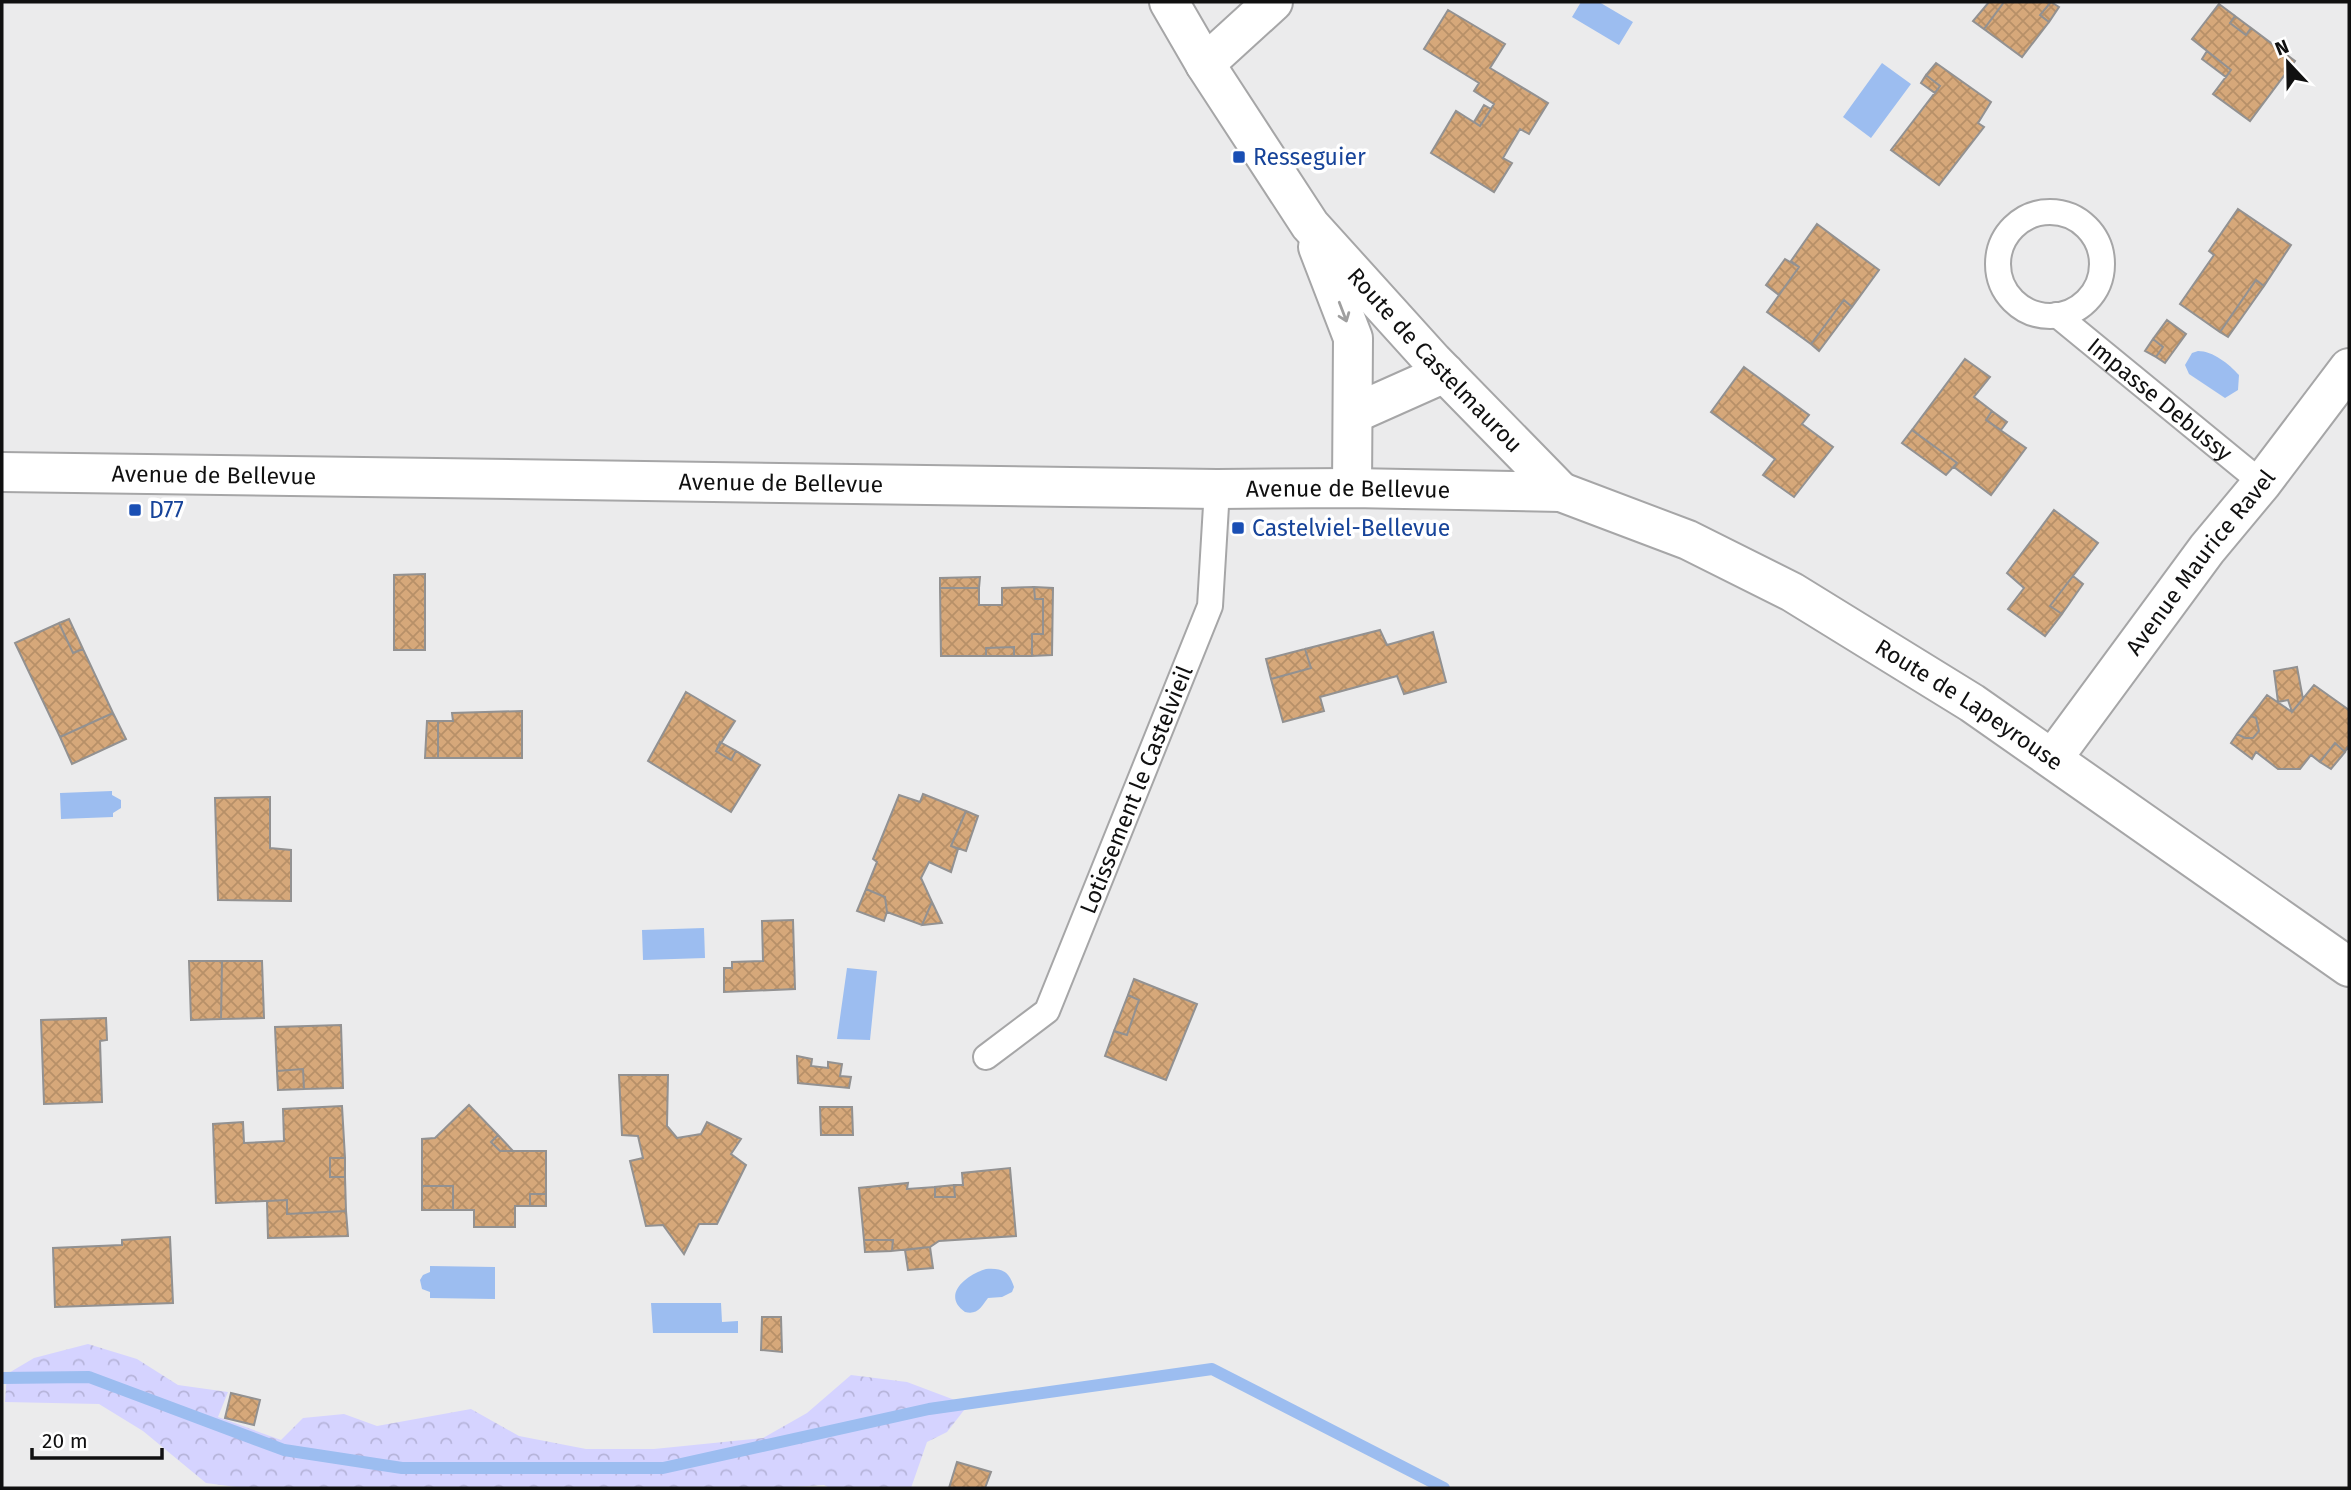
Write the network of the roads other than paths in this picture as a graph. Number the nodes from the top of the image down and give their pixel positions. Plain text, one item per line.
1 (1170, 2) edge
2 (1273, 2) edge
3 (1205, 64) junction
4 (1310, 225) junction
5 (2057, 315) junction
6 (2349, 368) edge
7 (1445, 373) junction
8 (1353, 414) junction
9 (2, 472) edge
10 (2262, 482) junction
11 (1352, 488) junction
12 (1217, 489) junction
13 (1561, 492) junction
14 (2053, 758) junction
15 (2349, 967) edge
16 (985, 1057) dead end

1 - 3 street, Route de Castelmaurou
2 - 3 street
3 - 4 street, Route de Castelmaurou
4 - 7 street, Route de Castelmaurou
4 -> 8 street, Route de Castelmaurou
5 - 5 lane, Impasse Debussy
5 - 10 lane, Impasse Debussy
6 - 10 street, Avenue Maurice Ravel
7 - 8 street
7 - 13 street, Route de Castelmaurou
8 - 11 street, Route de Castelmaurou
9 - 12 street, Avenue de Bellevue
10 - 14 street, Avenue Maurice Ravel
11 - 12 street, Avenue de Bellevue
11 - 13 street, Avenue de Bellevue
12 - 16 lane, Lotissement le Castelvieil
13 - 14 street, Route de Lapeyrouse
14 - 15 street, Route de Lapeyrouse

